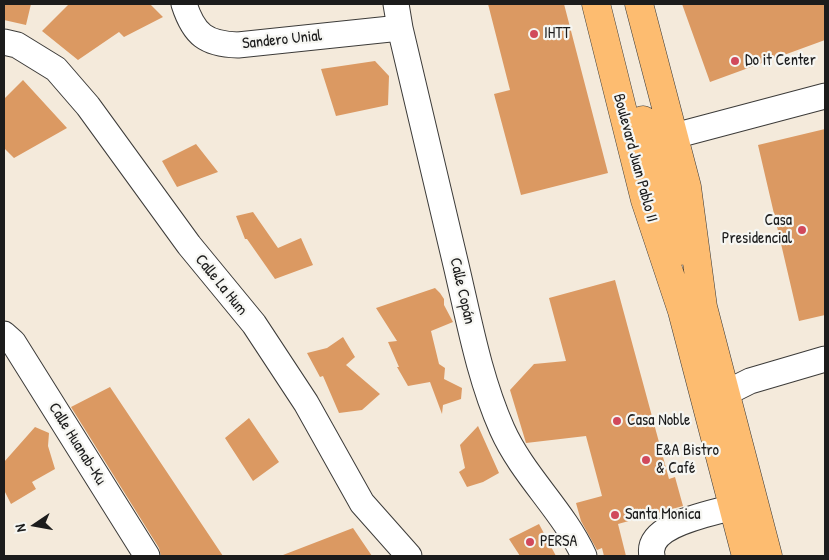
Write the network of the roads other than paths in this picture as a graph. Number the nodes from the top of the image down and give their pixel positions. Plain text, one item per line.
1 (184, 4) edge
2 (396, 4) edge
3 (596, 4) edge
4 (610, 4) edge
5 (640, 4) edge
6 (400, 28) junction
7 (4, 42) edge
8 (825, 96) edge
9 (674, 136) junction
10 (692, 309) junction
11 (4, 334) edge
12 (825, 359) edge
13 (726, 393) junction
14 (733, 507) junction
15 (147, 556) edge
16 (409, 556) edge
17 (584, 556) edge
18 (652, 556) edge
19 (746, 556) edge
20 (768, 556) edge

1 - 6 street, Sandero Unial
2 - 6 street, Calle Copán
3 - 10 main road, Boulevard Juan Pablo II
4 - 10 main road, Boulevard Juan Pablo II
5 - 9 main road, Boulevard Juan Pablo II
6 - 17 street, Calle Copán
7 - 16 street, Calle La Hum
8 - 9 street
9 - 10 main road, Boulevard Juan Pablo II
10 - 13 main road, Boulevard Juan Pablo II
10 - 14 main road, Boulevard Juan Pablo II
11 - 15 street, Calle Huanab-Ku
12 - 13 street
13 - 20 main road, Boulevard Juan Pablo II
14 - 18 street
14 - 19 main road, Boulevard Juan Pablo II

